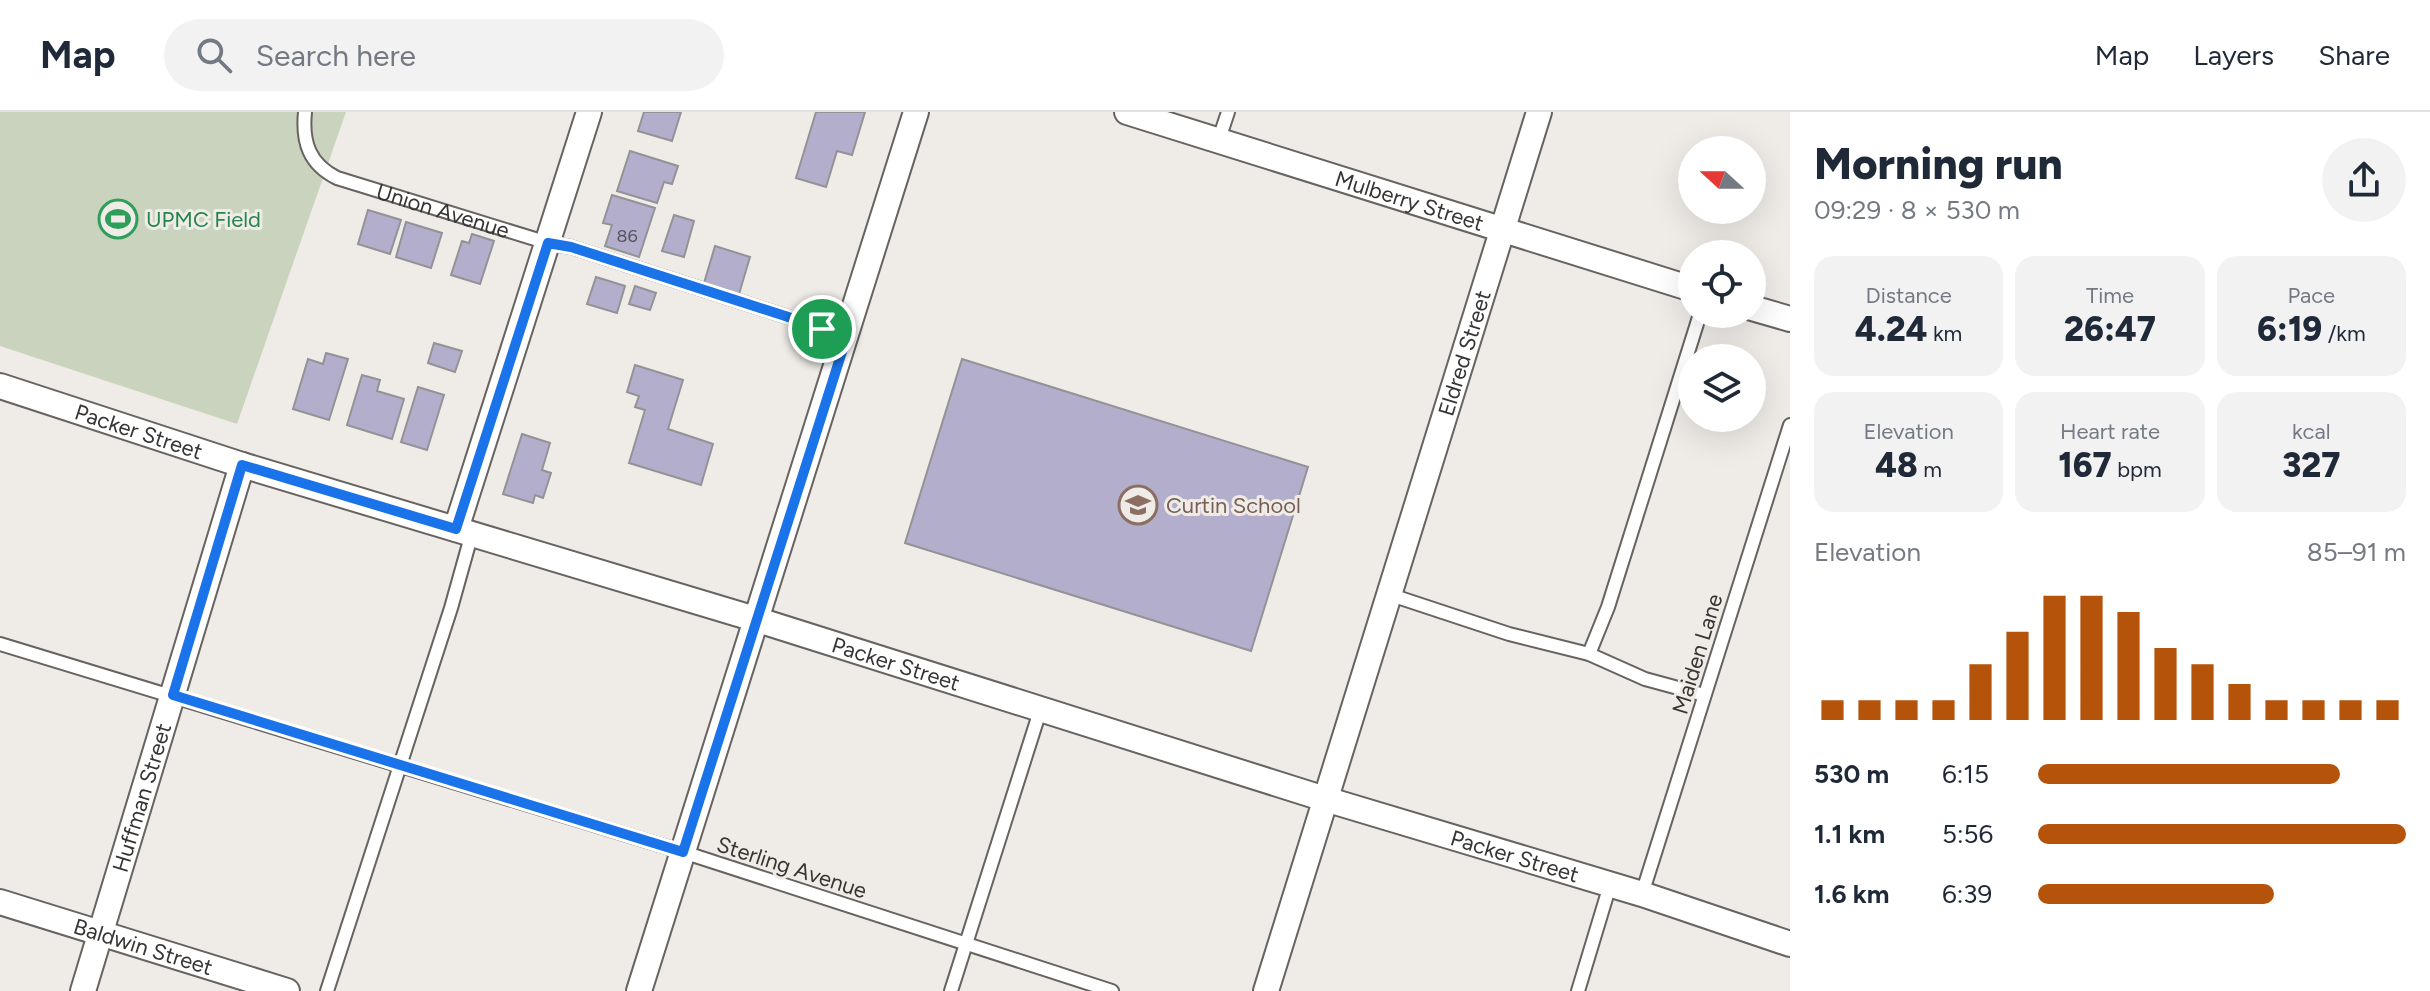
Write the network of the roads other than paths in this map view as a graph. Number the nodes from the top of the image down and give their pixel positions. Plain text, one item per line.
1 (305, 112) edge
2 (589, 112) edge
3 (916, 112) edge
4 (1127, 112) edge
5 (1228, 112) edge
6 (1539, 112) edge
7 (1219, 139) junction
8 (1503, 228) junction
9 (548, 243) junction
10 (1678, 284) edge
11 (1766, 310) edge
12 (1788, 314) edge
13 (1696, 328) edge
14 (847, 336) junction
15 (1, 389) edge
16 (1790, 425) edge
17 (242, 465) junction
18 (464, 531) junction
19 (1388, 594) junction
20 (755, 619) junction
21 (0, 644) edge
22 (1589, 654) junction
23 (173, 695) junction
24 (1704, 695) junction
25 (1040, 711) junction
26 (398, 765) junction
27 (1325, 799) junction
28 (683, 852) junction
29 (1610, 885) junction
30 (1642, 894) junction
31 (0, 902) edge
32 (100, 933) junction
33 (964, 943) junction
34 (1790, 944) edge
35 (83, 991) edge
36 (287, 991) edge
37 (327, 991) edge
38 (639, 991) edge
39 (951, 991) edge
40 (1112, 991) edge
41 (1266, 991) edge
42 (1578, 991) edge

1 - 9 lane, Union Avenue
2 - 9 street
3 - 14 street
4 - 7 street, Mulberry Street
5 - 7 lane
6 - 8 street, Eldred Street
7 - 8 street, Mulberry Street
8 - 10 street, Mulberry Street
8 - 19 street, Eldred Street
9 - 14 lane, Union Avenue
9 - 18 street
11 - 12 street
13 - 22 lane
14 - 20 street
15 - 17 street, Packer Street
16 - 24 lane, Maiden Lane
17 - 18 street, Packer Street
17 - 23 street, Huffman Street
18 - 20 street, Packer Street
18 - 26 lane
19 - 22 lane
19 - 27 street, Eldred Street
20 - 25 street, Packer Street
20 - 28 street
21 - 23 lane, Sterling Avenue
22 - 24 lane
23 - 26 lane, Sterling Avenue
23 - 32 street, Huffman Street
24 - 30 lane, Maiden Lane
25 - 27 street, Packer Street
25 - 33 lane
26 - 28 lane, Sterling Avenue
26 - 37 lane
27 - 29 street, Packer Street
27 - 41 street, Eldred Street
28 - 33 lane, Sterling Avenue
28 - 38 street
29 - 30 street, Packer Street
29 - 42 lane
30 - 34 street, Packer Street
31 - 32 street, Baldwin Street
32 - 35 street, Huffman Street
32 - 36 street, Baldwin Street
33 - 39 lane
33 - 40 lane, Sterling Avenue

